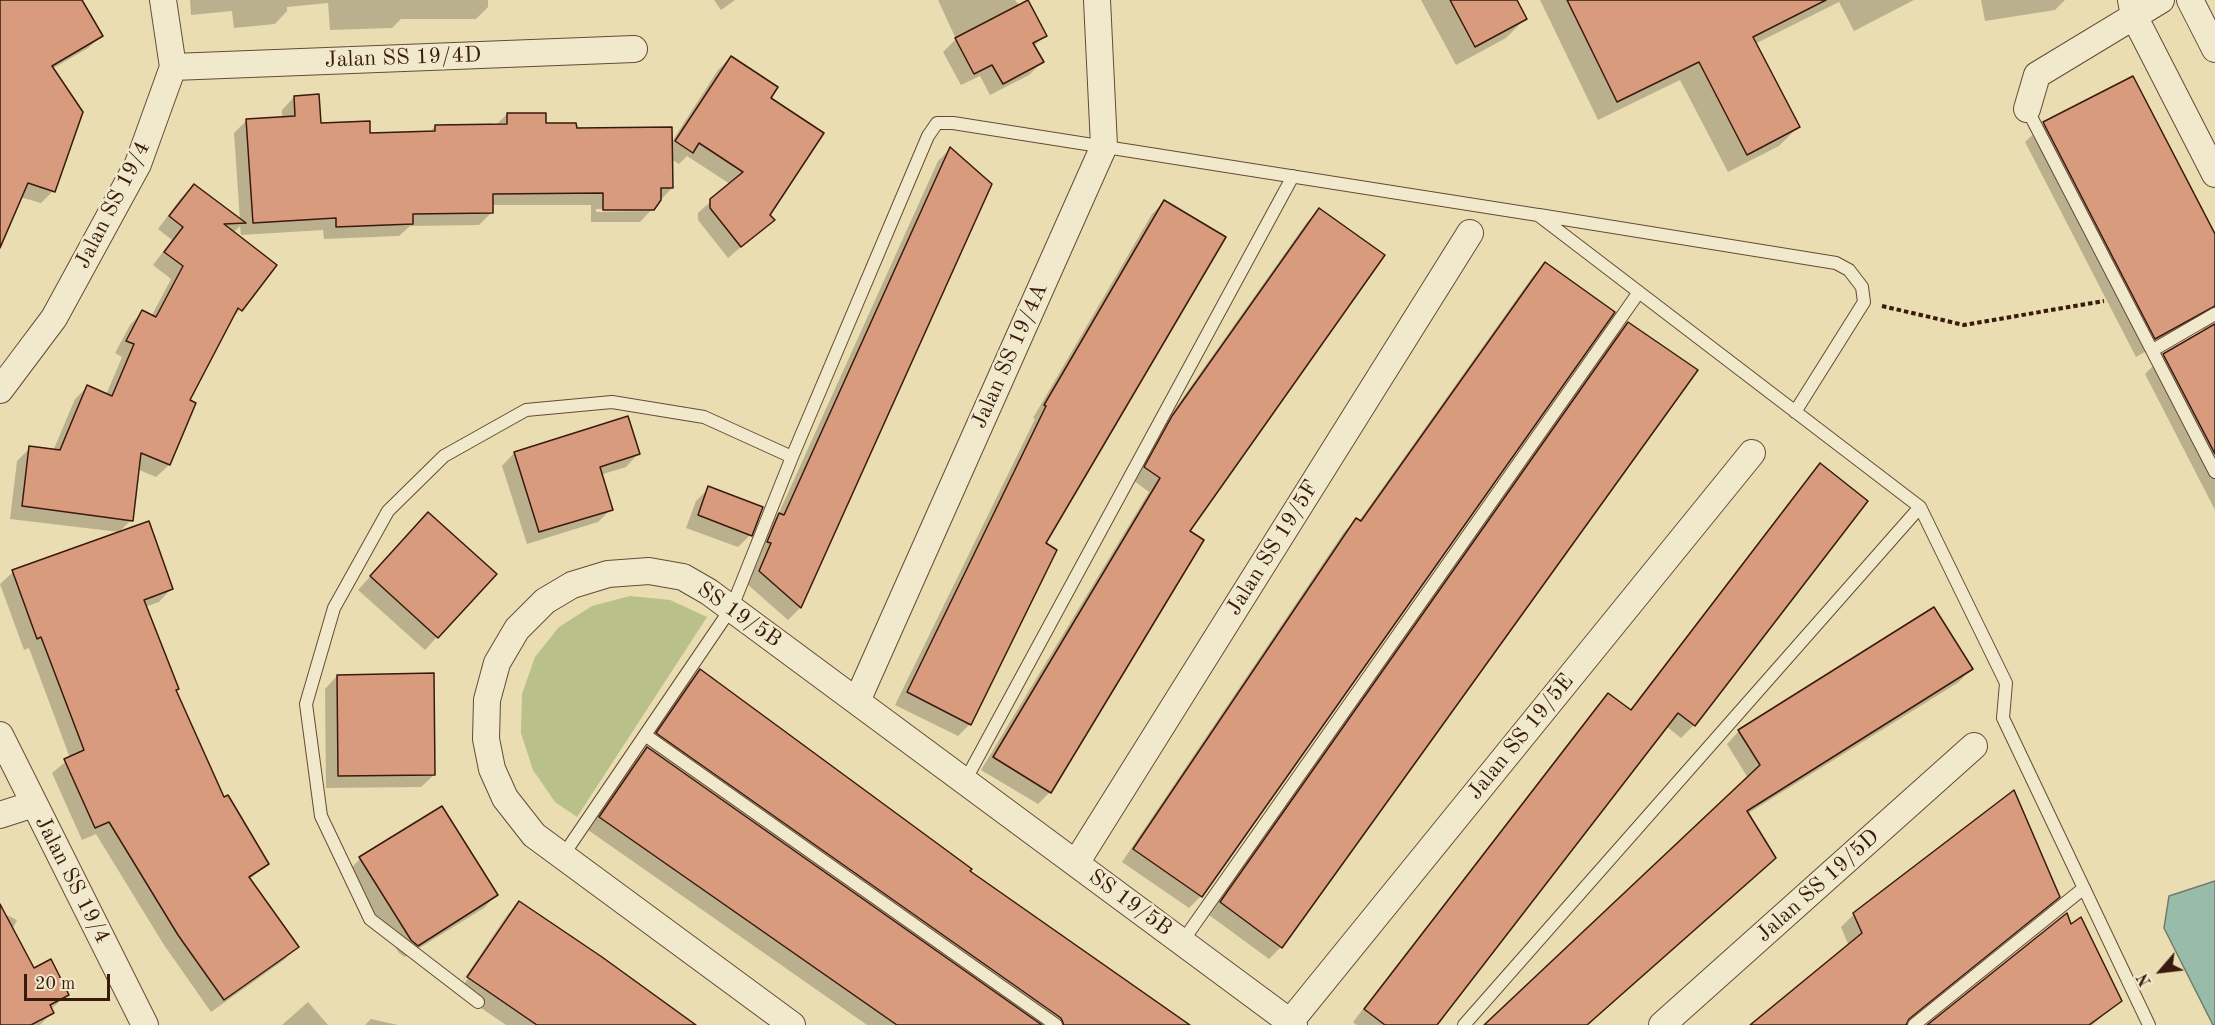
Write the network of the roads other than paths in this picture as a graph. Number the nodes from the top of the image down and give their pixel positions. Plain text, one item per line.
1 (163, 0) edge
2 (1097, 0) edge
3 (2161, 0) edge
4 (2190, 0) edge
5 (2133, 8) edge
6 (634, 49) dead end
7 (2215, 49) edge
8 (173, 67) junction
9 (2027, 109) joint
10 (1104, 146) junction
11 (2215, 174) edge
12 (1293, 176) junction
13 (1538, 215) junction
14 (1470, 233) dead end
15 (1639, 292) junction
16 (2215, 314) edge
17 (2153, 350) junction
18 (0, 390) edge
19 (1795, 412) junction
20 (1752, 453) dead end
21 (792, 457) junction
22 (2215, 472) edge
23 (1920, 507) junction
24 (732, 608) junction
25 (857, 700) junction
26 (0, 735) edge
27 (645, 735) junction
28 (1974, 746) dead end
29 (965, 781) junction
30 (34, 804) junction
31 (0, 814) edge
32 (562, 857) junction
33 (1076, 863) junction
34 (2084, 888) junction
35 (1182, 942) junction
36 (478, 1002) dead end
37 (1292, 1024) edge
38 (145, 1025) edge
39 (792, 1025) edge
40 (1056, 1025) edge
41 (1464, 1025) edge
42 (1662, 1025) edge
43 (1914, 1025) edge
44 (2149, 1025) edge

1 - 8 street, Jalan SS 19/4
2 - 10 street, Jalan SS 19/4A
3 - 5 street
4 - 7 street
5 - 9 street
5 - 11 street
6 - 8 street, Jalan SS 19/4D
8 - 18 street, Jalan SS 19/4
9 - 17 lane
10 - 12 lane
10 - 21 lane
10 - 25 street, Jalan SS 19/4A
12 - 13 lane
12 - 29 lane
13 - 15 lane
13 - 19 lane
14 - 33 street, Jalan SS 19/5F
15 - 19 lane
15 - 35 lane
16 - 17 lane
17 - 22 lane
19 - 23 lane
20 - 37 street, Jalan SS 19/5E
21 - 24 lane
21 - 36 lane
23 - 34 lane
23 - 41 lane
24 - 25 street, SS 19/5B
24 - 27 lane
24 - 32 street, SS 19/5B
25 - 29 street, SS 19/5B
26 - 30 street, Jalan SS 19/4
27 - 32 lane
27 - 40 lane
28 - 42 street, Jalan SS 19/5D
29 - 33 street, SS 19/5B
30 - 31 street
30 - 38 street, Jalan SS 19/4
32 - 39 street, SS 19/5B
33 - 35 street, SS 19/5B
34 - 43 lane
34 - 44 lane
35 - 37 street, SS 19/5B

